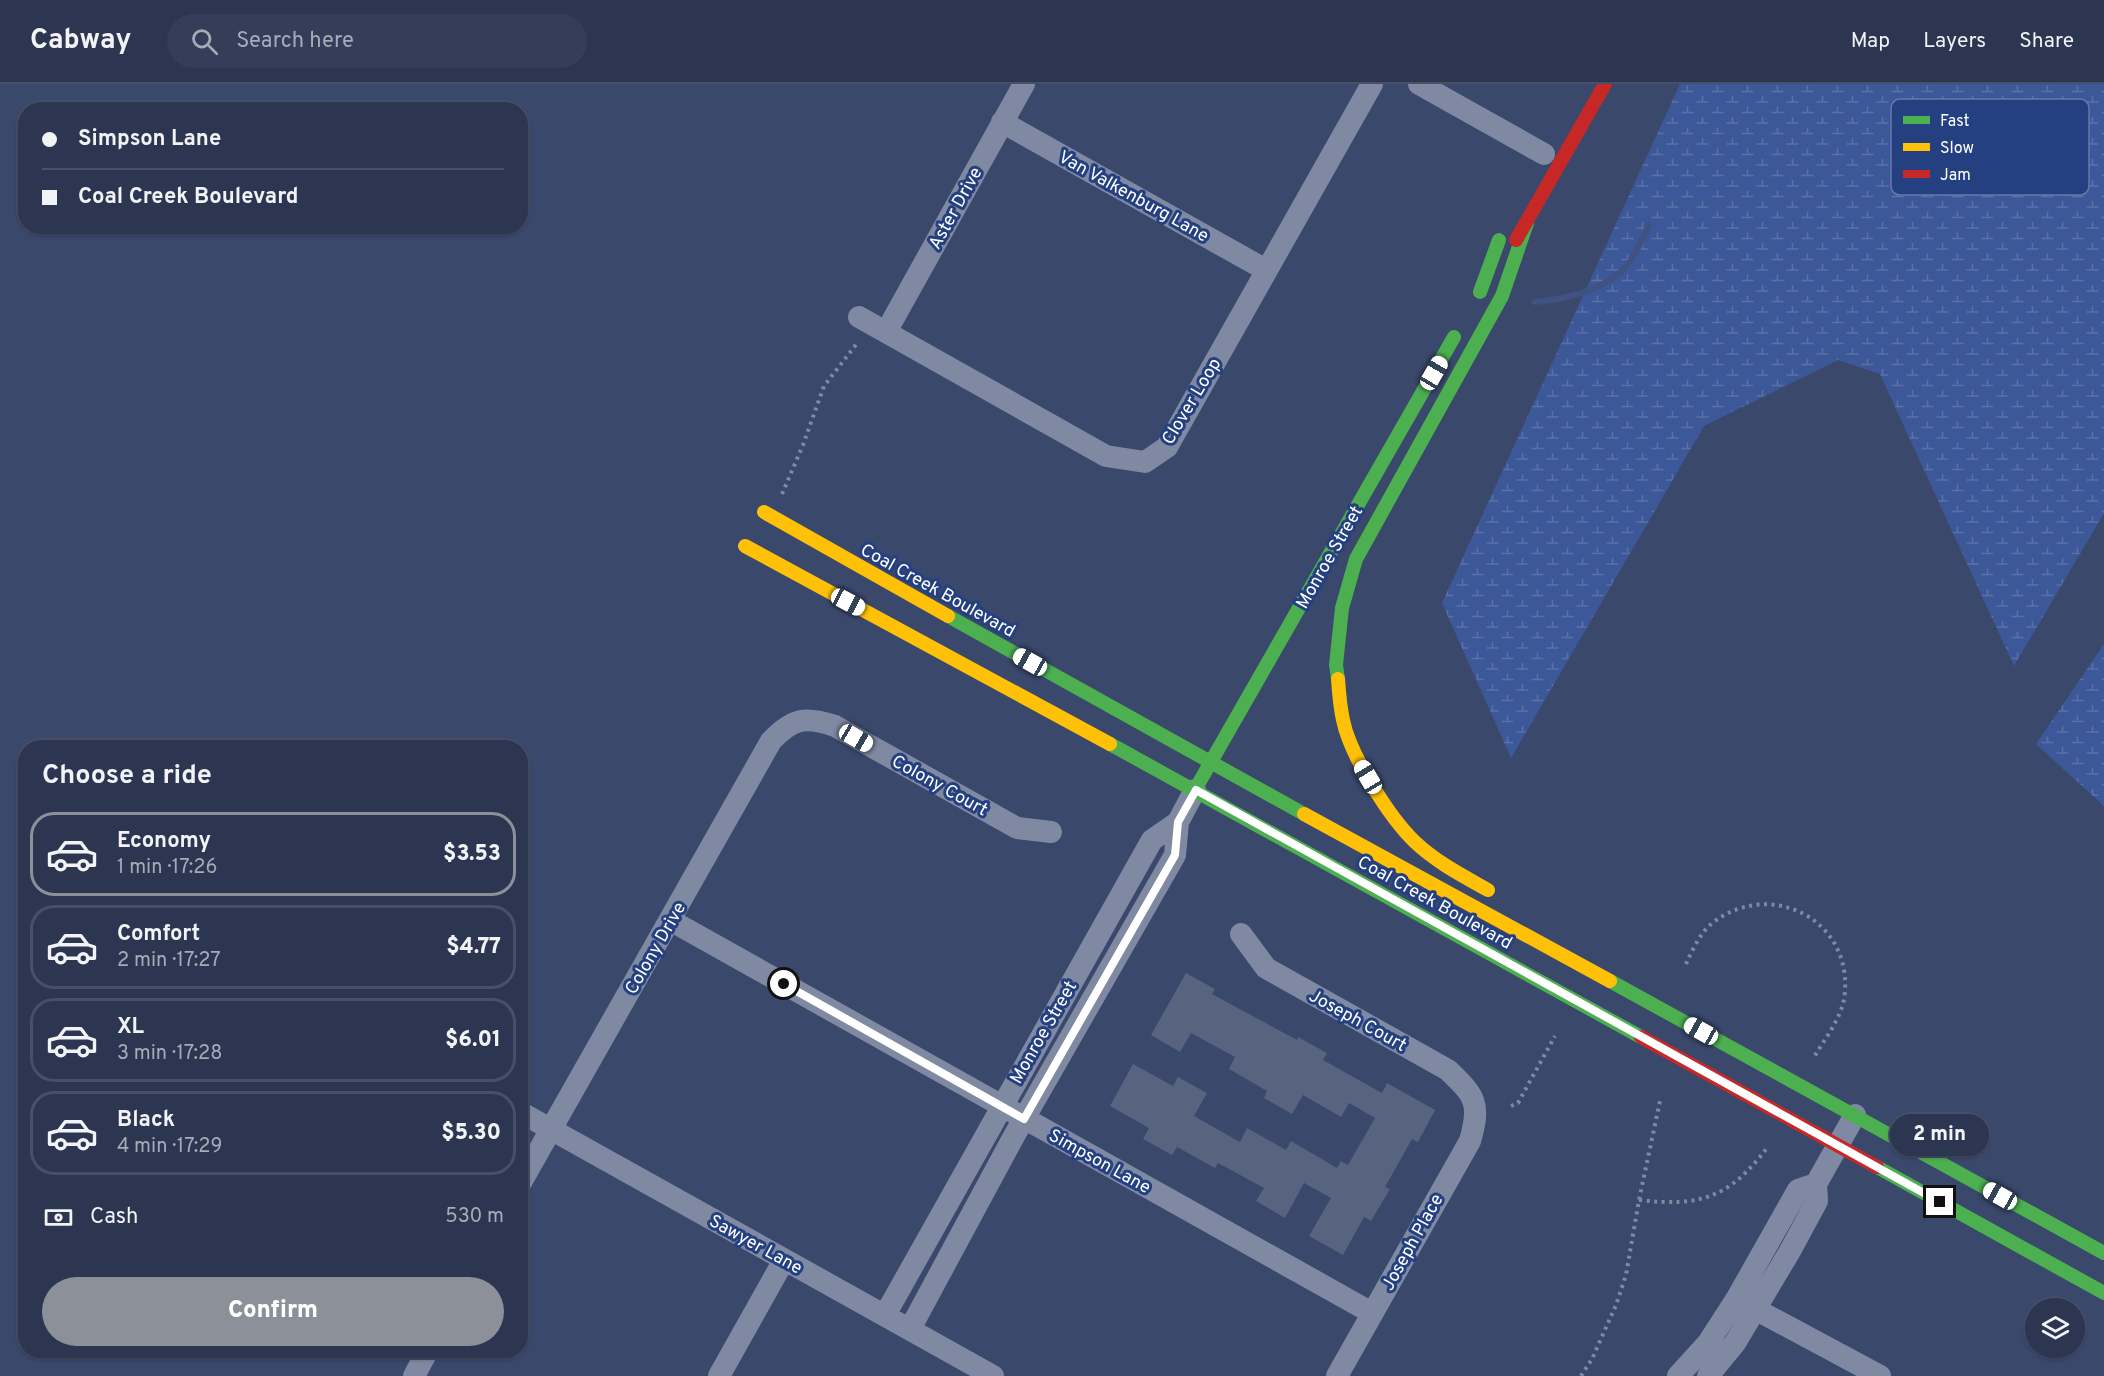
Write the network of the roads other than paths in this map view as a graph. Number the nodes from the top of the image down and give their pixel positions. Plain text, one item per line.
1 (1024, 84) edge
2 (1372, 84) edge
3 (1419, 84) edge
4 (1605, 84) edge
5 (1002, 122) junction
6 (1544, 154) dead end
7 (1527, 223) junction
8 (1502, 230) dead end
9 (1266, 270) junction
10 (859, 317) dead end
11 (1462, 322) dead end
12 (886, 332) junction
13 (764, 513) dead end
14 (745, 546) dead end
15 (799, 720) joint
16 (1211, 763) junction
17 (1196, 790) junction
18 (1178, 822) junction
19 (1051, 832) dead end
20 (1504, 899) dead end
21 (670, 920) junction
22 (1241, 934) dead end
23 (1733, 1032) dead end
24 (1825, 1098) junction
25 (1476, 1105) joint
26 (1002, 1106) junction
27 (1855, 1115) junction
28 (528, 1116) edge
29 (1024, 1119) junction
30 (551, 1129) junction
31 (1837, 1145) junction
32 (528, 1170) edge
33 (1816, 1184) junction
34 (2104, 1253) edge
35 (784, 1260) junction
36 (2104, 1293) edge
37 (1755, 1309) junction
38 (1372, 1312) junction
39 (885, 1316) junction
40 (910, 1329) junction
41 (424, 1358) edge
42 (414, 1376) edge
43 (718, 1376) edge
44 (993, 1376) edge
45 (1337, 1376) edge
46 (1678, 1376) edge
47 (1708, 1376) edge
48 (1880, 1376) edge

1 - 5 street, Aster Drive
2 - 9 street, Clover Loop
3 - 6 street
4 - 7 main road
5 - 9 street, Van Valkenburg Lane
5 - 12 street, Aster Drive
7 - 8 main road
7 - 20 main road
9 - 12 street, Clover Loop
10 - 12 street, Clover Loop
11 - 16 main road, Monroe Street
13 - 16 main road, Coal Creek Boulevard
14 - 17 main road, Coal Creek Boulevard
15 - 19 street, Colony Court
15 - 21 street, Colony Drive
16 - 17 main road, Monroe Street
16 - 24 main road, Coal Creek Boulevard
17 - 18 street, Monroe Street
17 - 31 main road, Coal Creek Boulevard
18 - 26 street, Monroe Street
18 - 29 street, Monroe Street
21 - 26 street, Simpson Lane
21 - 30 street, Colony Drive
22 - 25 street, Joseph Court
23 - 24 main road
24 - 27 main road, Coal Creek Boulevard
25 - 38 street, Joseph Place
26 - 29 street, Simpson Lane
26 - 39 street, Monroe Street
27 - 31 street
27 - 34 main road, Coal Creek Boulevard
28 - 30 street, Sawyer Lane
29 - 38 street, Simpson Lane
29 - 40 street, Monroe Street
30 - 32 street, Colony Drive
30 - 35 street, Sawyer Lane
31 - 33 street
31 - 36 main road, Coal Creek Boulevard
33 - 37 street
33 - 46 street
35 - 39 street, Sawyer Lane
35 - 43 street
37 - 47 street
37 - 48 street
38 - 45 street, Joseph Place
39 - 40 street, Sawyer Lane
40 - 44 street, Sawyer Lane
41 - 42 street

